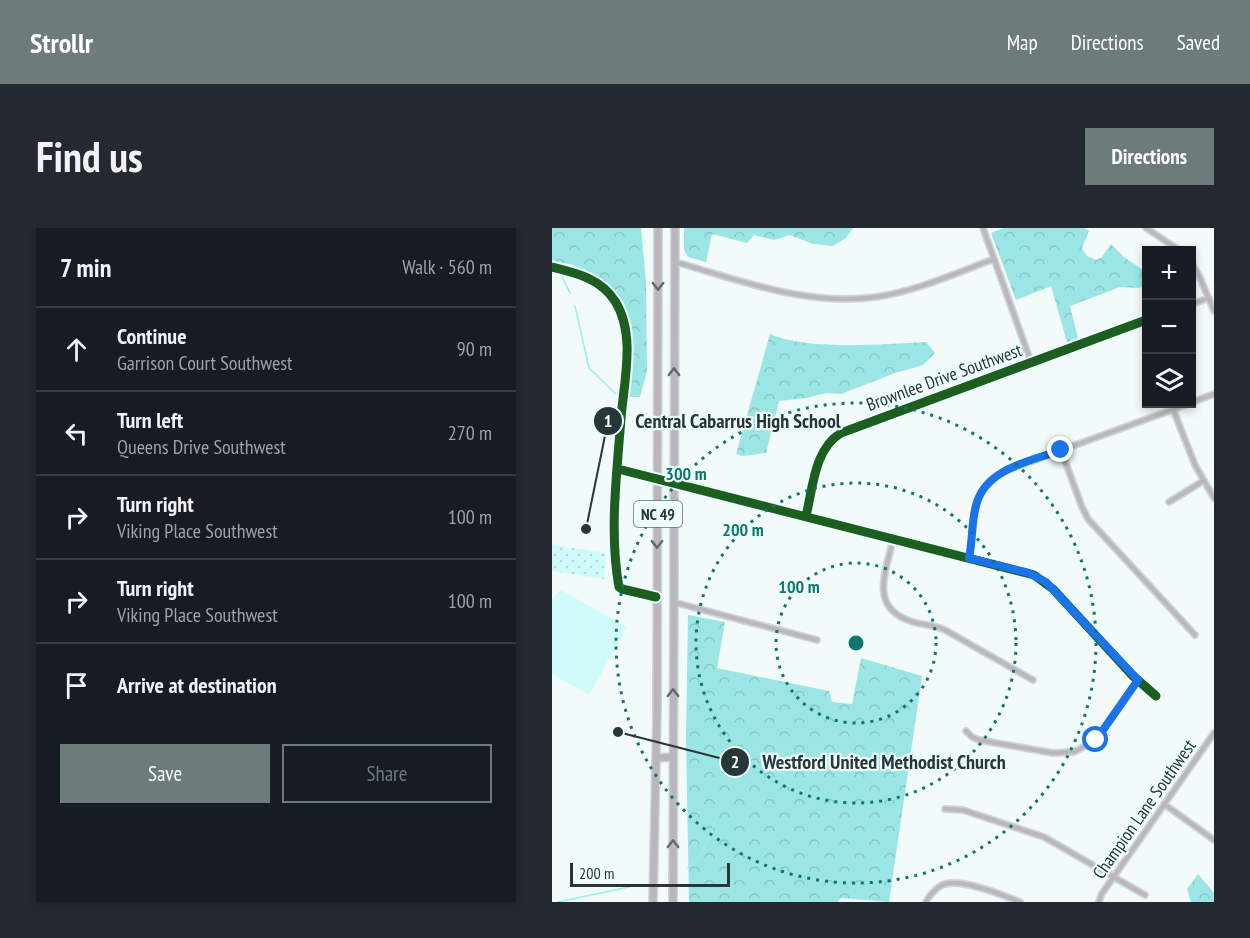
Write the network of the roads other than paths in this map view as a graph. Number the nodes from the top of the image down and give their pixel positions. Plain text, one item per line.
1 (658, 228) edge
2 (675, 228) edge
3 (983, 228) edge
4 (1146, 228) edge
5 (1173, 246) edge
6 (994, 259) junction
7 (675, 262) junction
8 (552, 267) edge
9 (1196, 271) edge
10 (1209, 297) junction
11 (1196, 302) edge
12 (1214, 311) edge
13 (1142, 321) edge
14 (1031, 363) junction
15 (1214, 394) edge
16 (1196, 401) edge
17 (1176, 408) edge
18 (1173, 409) junction
19 (1061, 450) junction
20 (618, 469) junction
21 (657, 480) junction
22 (1203, 481) junction
23 (674, 483) junction
24 (1214, 498) edge
25 (1168, 502) dead end
26 (806, 516) junction
27 (893, 539) junction
28 (969, 558) junction
29 (656, 597) junction
30 (673, 602) junction
31 (1195, 635) dead end
32 (817, 640) dead end
33 (1033, 680) dead end
34 (1138, 680) junction
35 (1156, 696) dead end
36 (966, 731) dead end
37 (1214, 733) edge
38 (673, 757) junction
39 (656, 758) junction
40 (1164, 804) junction
41 (945, 809) dead end
42 (1214, 840) edge
43 (1114, 876) junction
44 (1145, 895) dead end
45 (653, 902) edge
46 (673, 902) edge
47 (926, 902) edge
48 (1020, 902) edge
49 (1099, 902) edge

1 -> 21 highway, NC 49
2 - 7 highway, NC 49
3 - 6 street
4 - 5 street
6 - 7 street
6 - 14 street
23 -> 7 highway, NC 49
8 - 20 street
9 - 10 street
10 - 11 street
10 - 12 street
13 - 14 street, Brownlee Drive Southwest
14 - 26 street, Brownlee Drive Southwest
15 - 16 street
17 - 18 street
18 - 19 street
18 - 22 street
19 - 28 street
19 - 31 street
20 - 21 street
20 - 29 street
21 - 23 street
21 -> 29 highway, NC 49
22 - 24 street
22 - 25 street
23 - 26 street
23 - 30 highway, NC 49
26 - 27 street
27 - 28 street
27 - 33 street
28 - 34 street
29 - 39 highway, NC 49
30 - 32 street
38 -> 30 highway, NC 49
34 - 35 street
34 - 36 street
37 - 40 street, Champion Lane Southwest
38 - 39 highway
46 -> 38 highway, NC 49
39 - 45 highway, NC 49
40 - 42 street
40 - 43 street, Champion Lane Southwest
41 - 43 street
43 - 44 street
43 - 49 street, Champion Lane Southwest
47 - 48 street

